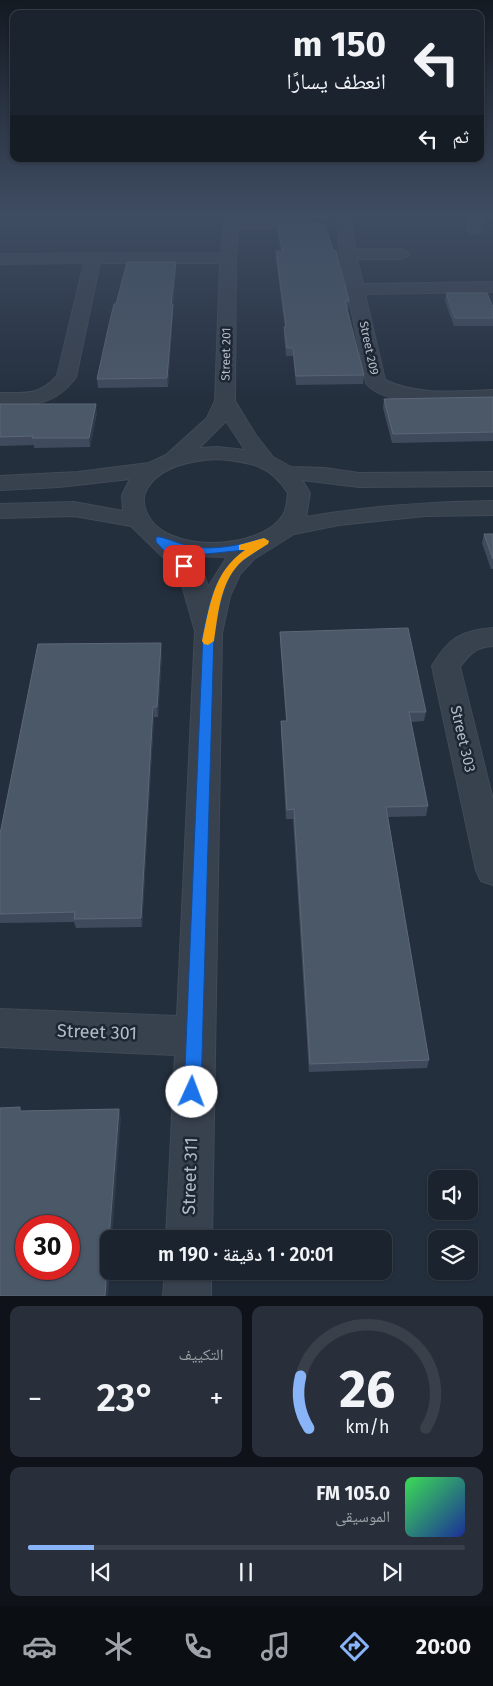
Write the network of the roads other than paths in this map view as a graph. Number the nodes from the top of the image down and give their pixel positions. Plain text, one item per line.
1 (89, 276) edge
2 (228, 276) edge
3 (353, 276) edge
4 (493, 287) edge
5 (356, 289) junction
6 (493, 396) edge
7 (0, 400) edge
8 (225, 401) junction
9 (165, 464) junction
10 (276, 467) junction
11 (493, 479) edge
12 (0, 483) edge
13 (493, 508) edge
14 (0, 510) edge
15 (136, 520) junction
16 (285, 528) junction
17 (160, 540) junction
18 (264, 541) junction
19 (208, 633) junction
20 (493, 637) edge
21 (493, 870) edge
22 (0, 1028) edge
23 (194, 1036) junction
24 (189, 1230) edge
25 (188, 1280) edge
26 (187, 1296) edge

1 - 7 street
2 - 8 street, Street 201
3 - 5 street, Street 209
4 - 5 street
5 - 6 street, Street 209
8 - 9 street, Street 201
8 - 10 street, Street 201
9 - 10 street
9 - 12 street
9 - 15 street
10 - 11 street
10 - 16 street
13 - 16 street
14 - 15 street
15 - 17 street
16 - 18 street
17 - 18 street
17 - 19 street, Street 311
18 - 19 street, Street 311
19 - 23 street, Street 311
20 - 21 street, Street 303
22 - 23 street, Street 301
23 - 24 street, Street 311
25 - 26 street

